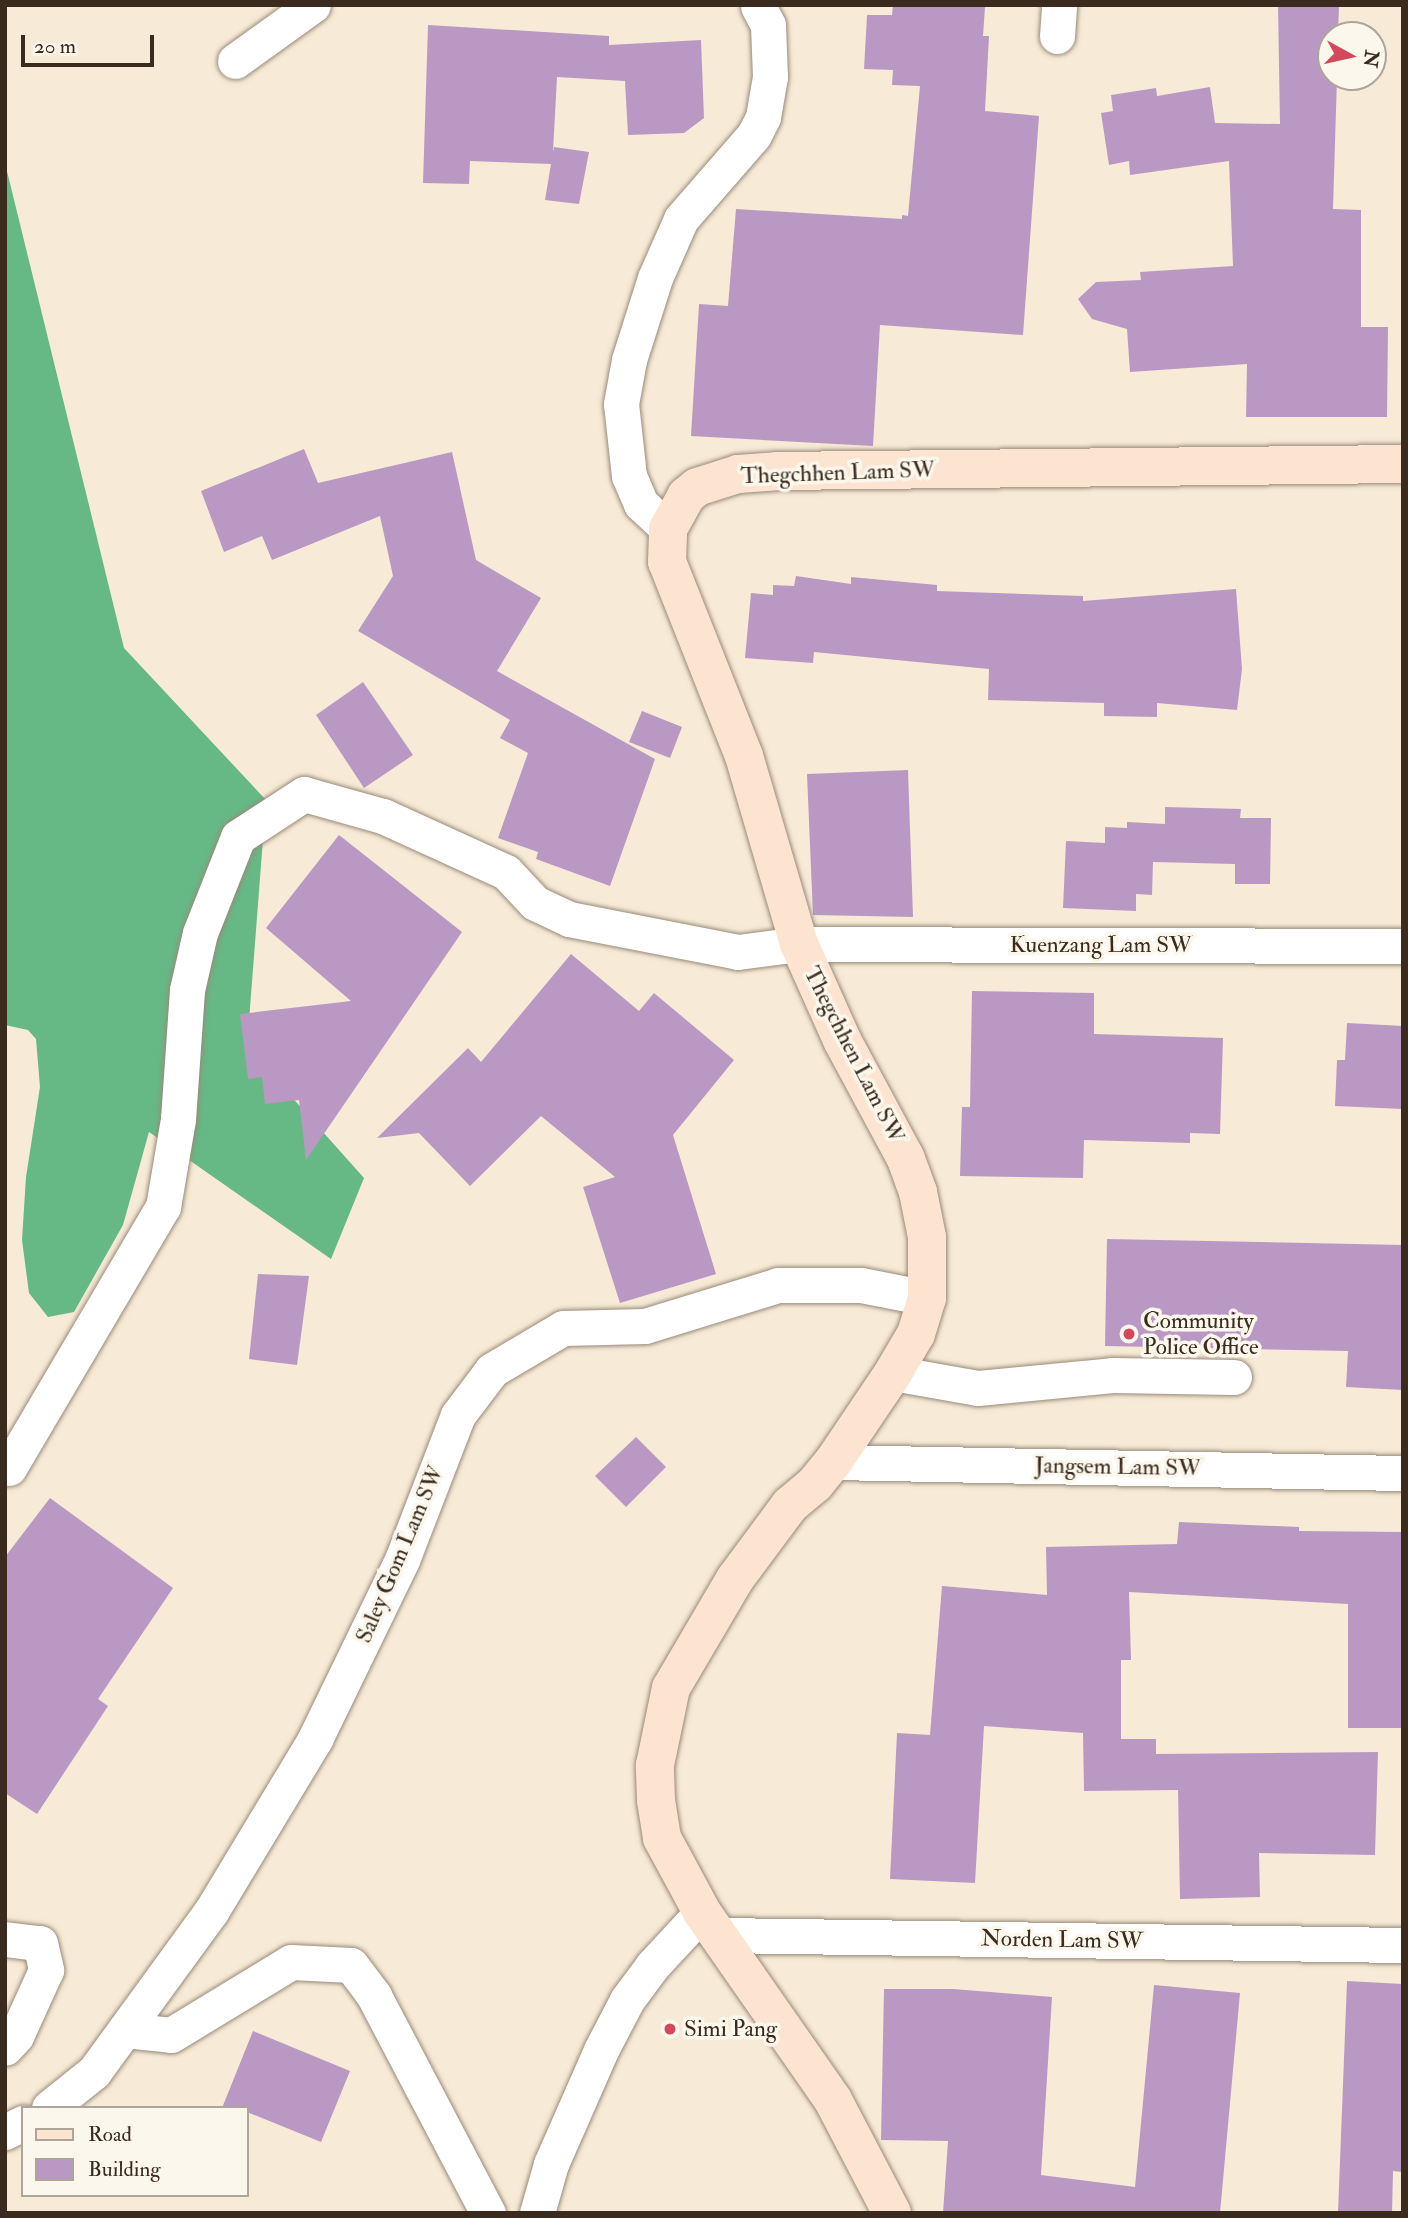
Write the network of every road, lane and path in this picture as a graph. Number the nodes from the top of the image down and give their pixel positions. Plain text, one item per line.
1 (313, 5) edge
2 (758, 6) edge
3 (235, 61) dead end
4 (1403, 464) edge
5 (668, 529) junction
6 (799, 944) junction
7 (1403, 946) edge
8 (927, 1298) junction
9 (893, 1373) junction
10 (1234, 1377) dead end
11 (833, 1462) junction
12 (9, 1468) dead end
13 (1403, 1473) edge
14 (711, 1924) junction
15 (5, 1938) edge
16 (1403, 1945) edge
17 (125, 2030) junction
18 (5, 2049) edge
19 (52, 2106) edge
20 (21, 2124) edge
21 (5, 2132) edge
22 (488, 2213) edge
23 (537, 2213) edge
24 (892, 2213) edge

1 - 3 street
2 - 5 street
4 - 5 main road, Thegchhen Lam SW
5 - 6 main road, Thegchhen Lam SW
6 - 7 street, Kuenzang Lam SW
6 - 8 main road, Thegchhen Lam SW
6 - 12 street, Kuenzang Lam SW
8 - 9 main road, Thegchhen Lam SW
8 - 17 street, Saley Gom Lam SW
9 - 10 street
9 - 11 main road, Thegchhen Lam SW
11 - 13 street, Jangsem Lam SW
11 - 14 main road, Thegchhen Lam SW
14 - 16 street, Norden Lam SW
14 - 23 street
14 - 24 main road, Thegchhen Lam SW
15 - 18 street
17 - 19 street, Saley Gom Lam SW
17 - 22 street
20 - 21 street

